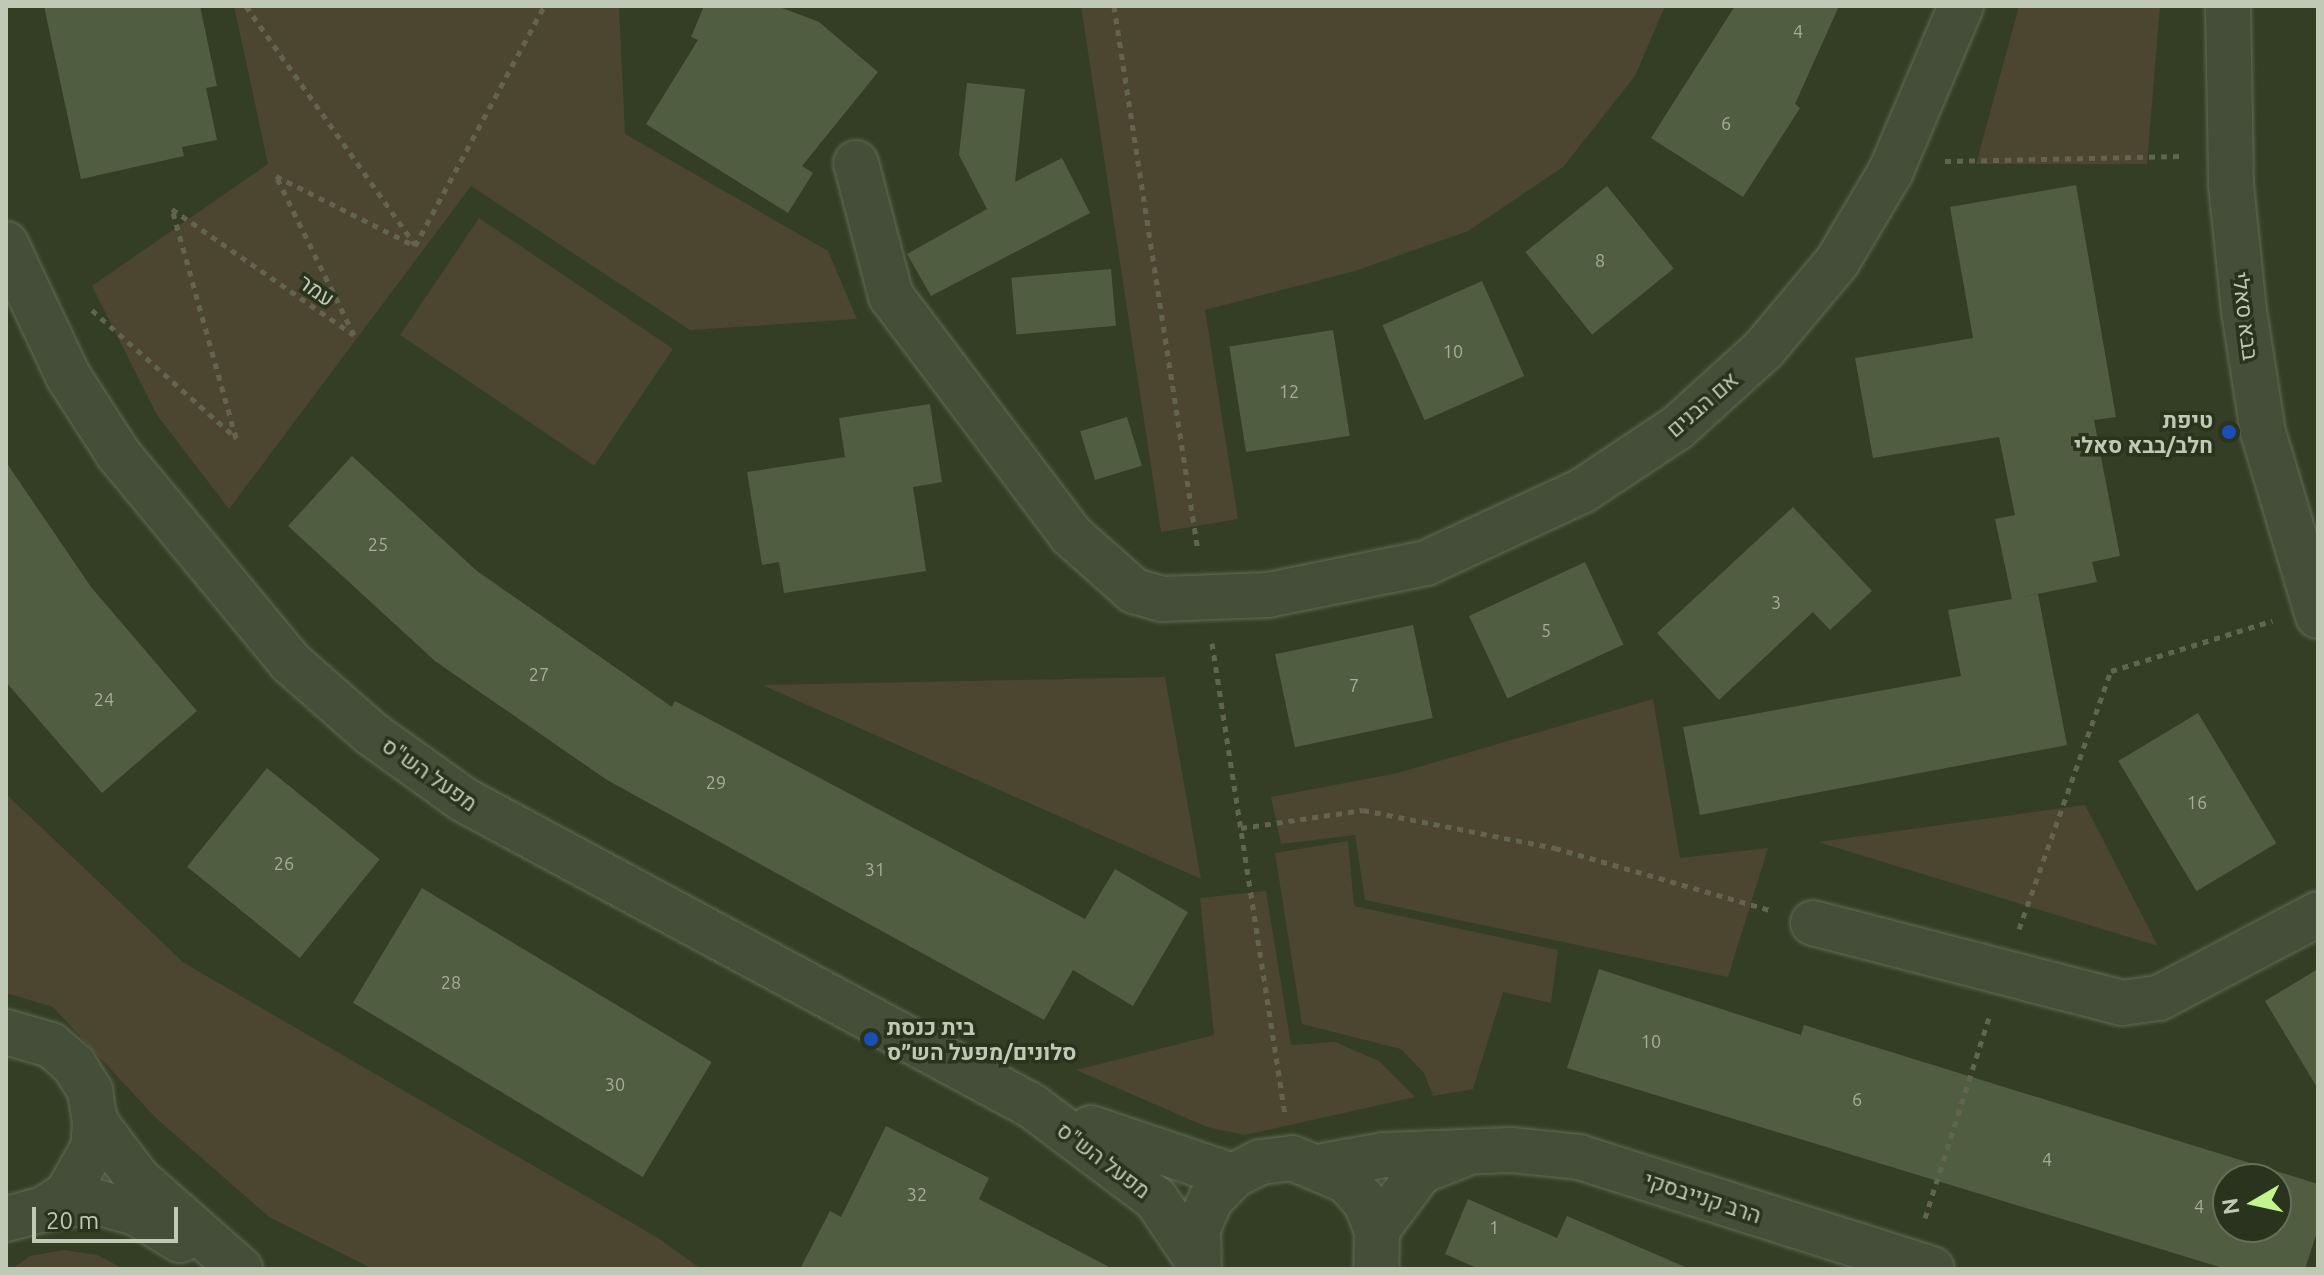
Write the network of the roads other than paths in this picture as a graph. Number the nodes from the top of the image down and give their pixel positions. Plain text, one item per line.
1 (1961, 6) edge
2 (2228, 6) edge
3 (856, 163) dead end
4 (6, 244) edge
5 (2316, 612) edge
6 (2318, 914) edge
7 (1813, 923) road end
8 (6, 1032) edge
9 (1032, 1106) junction
10 (95, 1122) junction
11 (1470, 1152) junction
12 (1323, 1166) junction
13 (1233, 1176) junction
14 (18, 1217) edge
15 (1378, 1258) edge
16 (1198, 1265) edge
17 (1922, 1266) edge
18 (228, 1269) edge
19 (240, 1269) edge

1 - 3 street, אם הבנים
2 - 5 street, בבא סאלי
4 - 9 street, מפעל הש"ס
6 - 7 street
8 - 10 street
9 - 13 street, מפעל הש"ס
9 - 16 street, מפעל הש"ס
10 - 14 street
10 - 19 street
11 - 12 street, הרב קנייבסקי
11 - 15 street, הרב קנייבסקי
11 - 17 street, הרב קנייבסקי
12 - 13 street
12 - 15 street
13 - 16 street
14 - 18 street

